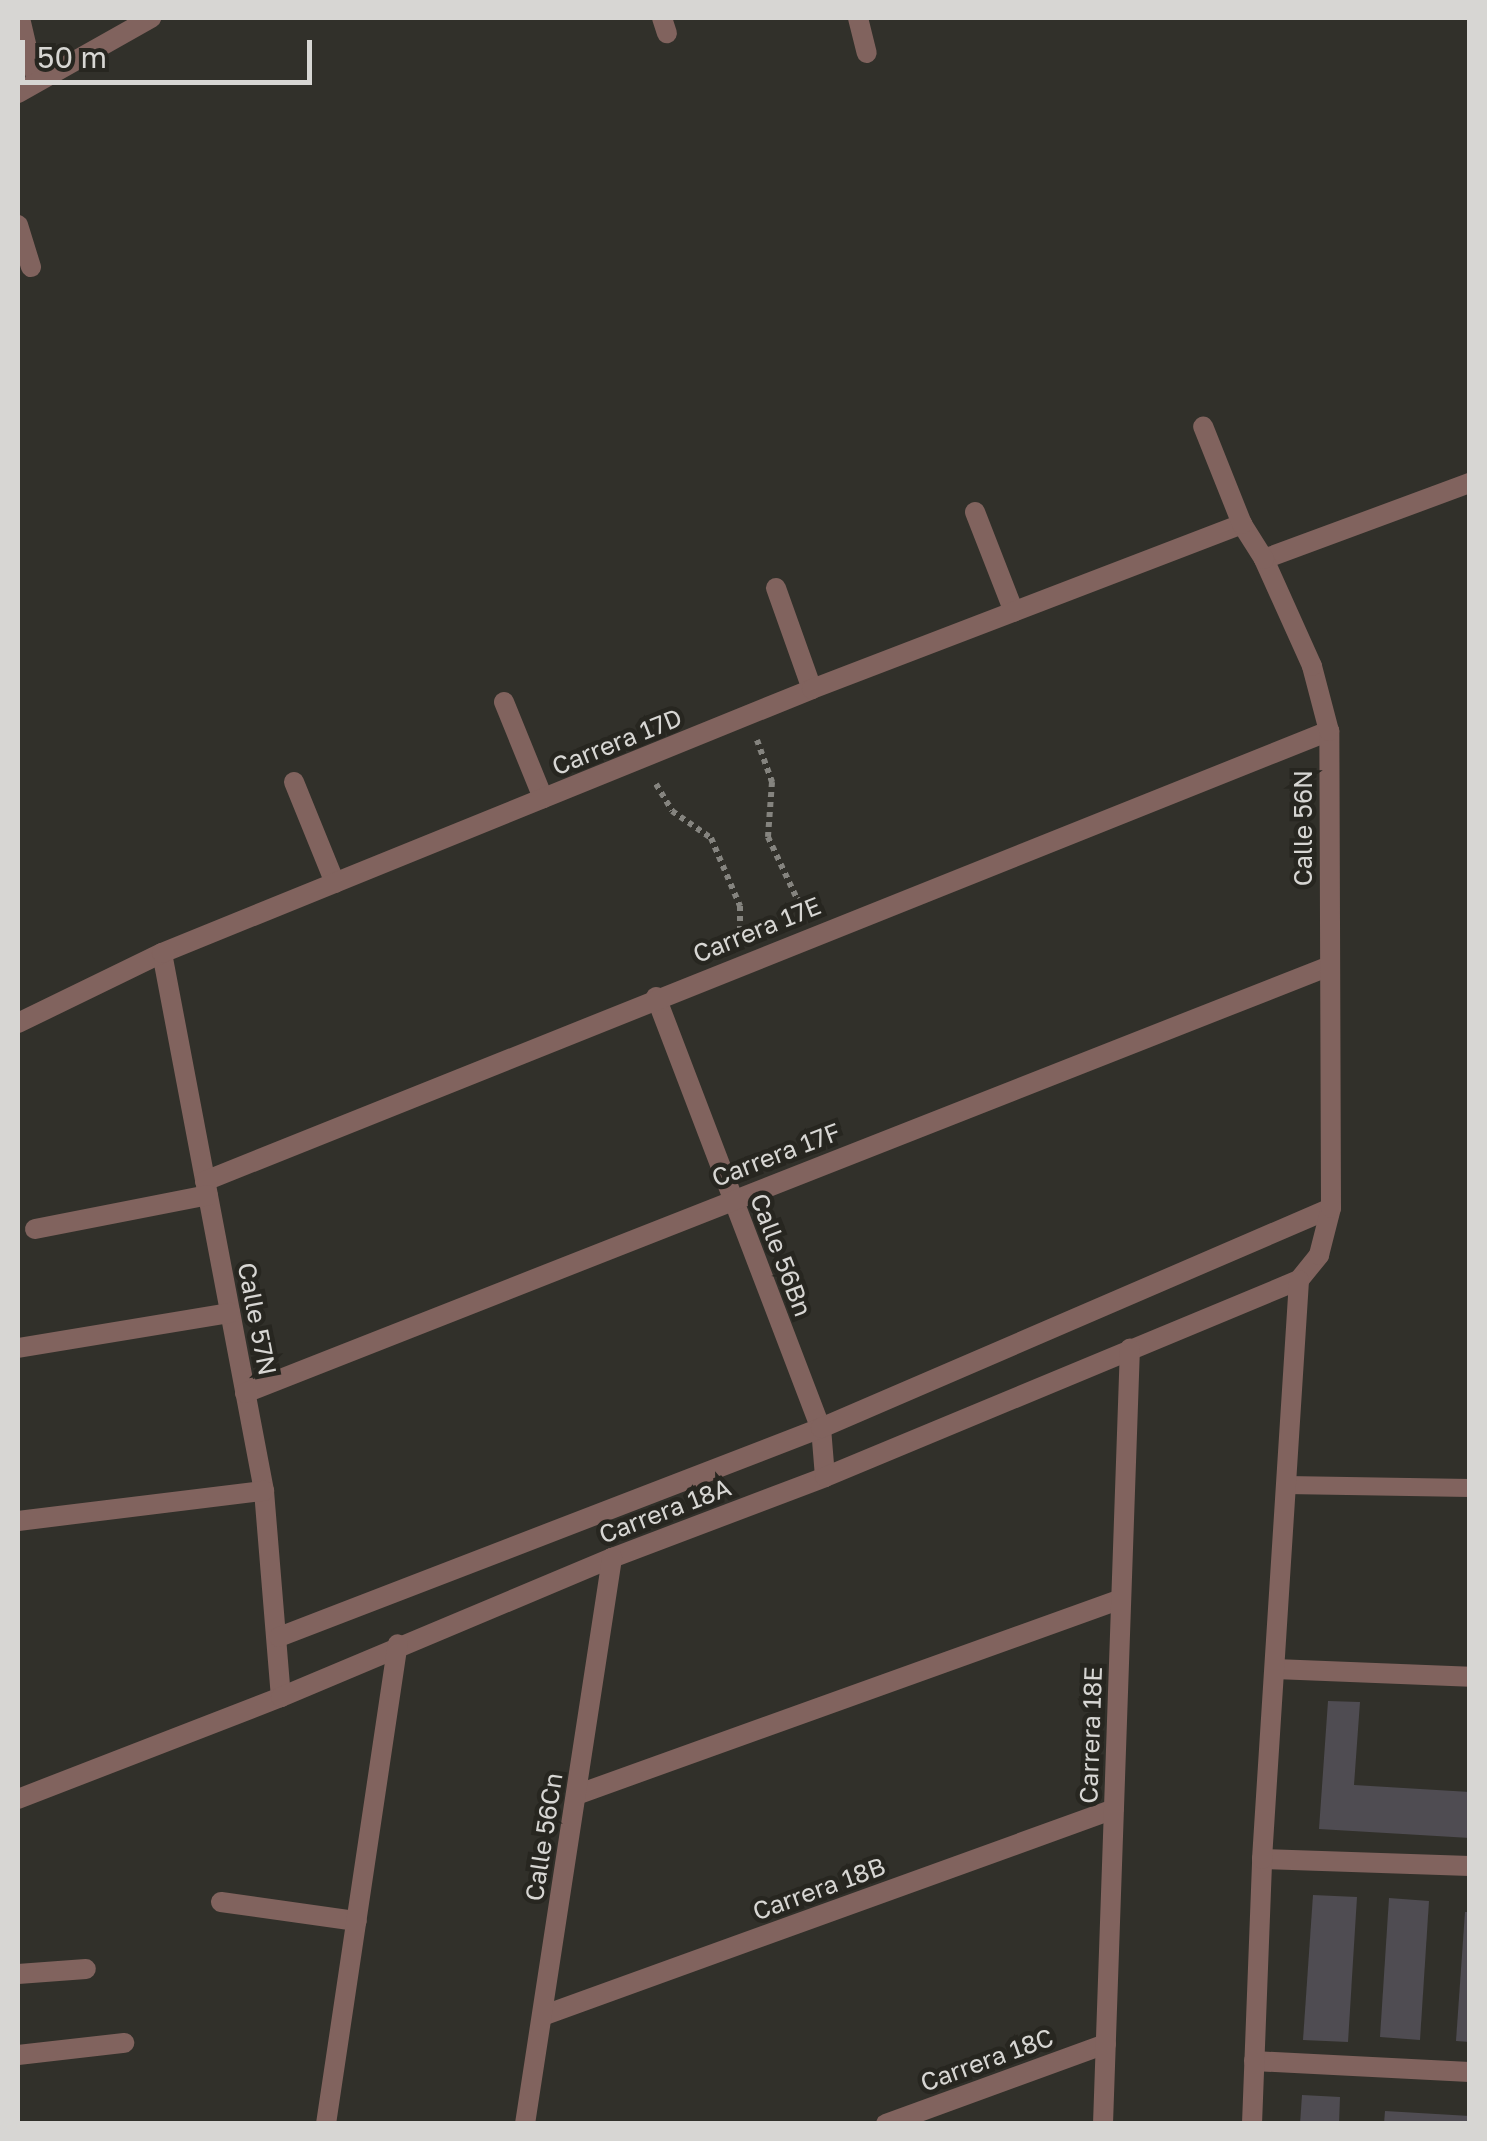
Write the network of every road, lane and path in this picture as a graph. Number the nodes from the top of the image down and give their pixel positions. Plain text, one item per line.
1 (21, 18) edge
2 (152, 18) edge
3 (858, 18) edge
4 (867, 54) dead end
5 (27, 87) edge
6 (18, 225) edge
7 (31, 268) dead end
8 (1203, 426) dead end
9 (1470, 482) edge
10 (974, 512) dead end
11 (1242, 524) junction
12 (1264, 559) junction
13 (776, 588) dead end
14 (1014, 612) junction
15 (812, 689) junction
16 (504, 702) dead end
17 (749, 715) junction
18 (1328, 731) junction
19 (642, 761) junction
20 (294, 782) dead end
21 (543, 798) junction
22 (335, 883) junction
23 (836, 926) junction
24 (162, 954) junction
25 (740, 964) junction
26 (1327, 967) junction
27 (656, 997) junction
28 (18, 1023) edge
29 (206, 1188) junction
30 (732, 1200) junction
31 (1331, 1208) junction
32 (35, 1230) dead end
33 (1319, 1256) joint
34 (1299, 1280) junction
35 (230, 1313) junction
36 (18, 1348) edge
37 (1130, 1348) junction
38 (245, 1393) junction
39 (820, 1428) junction
40 (825, 1477) junction
41 (1286, 1485) junction
42 (1470, 1488) edge
43 (264, 1491) junction
44 (18, 1522) edge
45 (612, 1558) junction
46 (1121, 1599) junction
47 (279, 1636) junction
48 (398, 1644) junction
49 (1274, 1669) junction
50 (1470, 1677) edge
51 (281, 1697) junction
52 (576, 1794) junction
53 (18, 1799) edge
54 (1114, 1810) junction
55 (1262, 1859) junction
56 (1470, 1866) edge
57 (221, 1902) dead end
58 (357, 1921) junction
59 (86, 1969) dead end
60 (18, 1974) edge
61 (542, 2016) junction
62 (124, 2042) dead end
63 (1106, 2044) junction
64 (18, 2055) edge
65 (1254, 2061) junction
66 (1470, 2072) edge
67 (326, 2124) edge
68 (526, 2124) edge
69 (886, 2124) edge
70 (1103, 2124) edge
71 (1252, 2124) edge

1 - 5 lane
2 - 5 street
3 - 4 street
6 - 7 street
8 - 11 street, Calle 56N
9 - 12 street
10 - 14 street
11 - 12 street, Calle 56N
11 - 14 street, Carrera 17D
12 - 18 street, Calle 56N
13 - 15 street
14 - 15 street, Carrera 17D
15 - 17 street, Carrera 17D
16 - 21 street
17 - 19 street, Carrera 17D
17 - 23 path
18 - 23 street, Carrera 17E
18 - 26 street, Calle 56N
19 - 21 street, Carrera 17D
19 - 25 path
20 - 22 street
21 - 22 street, Carrera 17D
22 - 24 street, Carrera 17D
23 - 25 street, Carrera 17E
24 - 28 street, Carrera 17D
24 - 29 street, Calle 57N
25 - 27 street, Carrera 17E
26 - 30 street, Carrera 17F
26 - 31 street, Calle 56N
27 - 29 street, Carrera 17E
27 - 30 street, Calle 56Bn
29 - 32 street, Carrera 17E
29 - 35 street, Calle 57N
30 - 38 street, Carrera 17F
30 - 39 street, Calle 56Bn
31 - 33 street, Calle 56N
31 - 39 street, Carrera 18A
33 - 34 street, Carrera 18A
34 - 37 street, Carrera 18A
34 - 41 street
35 - 36 street
35 - 38 street, Calle 57N
37 - 40 street, Carrera 18A
37 - 46 street, Carrera 18E
38 - 43 street, Calle 57N
39 - 40 street, Calle 56Bn
39 - 47 street, Carrera 18A
40 - 45 street, Carrera 18A
41 - 42 lane
41 - 49 street
43 - 44 street
43 - 47 street, Calle 57N
45 - 48 street, Carrera 18A
45 - 52 street, Calle 56Cn
46 - 52 street
46 - 54 street, Carrera 18E
47 - 51 street, Calle 57N
48 - 51 street, Carrera 18A
48 - 58 street
49 - 50 street
49 - 55 street
51 - 53 street, Carrera 18A
52 - 61 street, Calle 56Cn
54 - 61 street, Carrera 18B
54 - 63 street, Carrera 18E
55 - 56 street
55 - 65 street
57 - 58 street
58 - 67 street
59 - 60 street
61 - 68 street, Calle 56Cn
62 - 64 street
63 - 69 street, Carrera 18C
63 - 70 street, Carrera 18E
65 - 66 street
65 - 71 street

